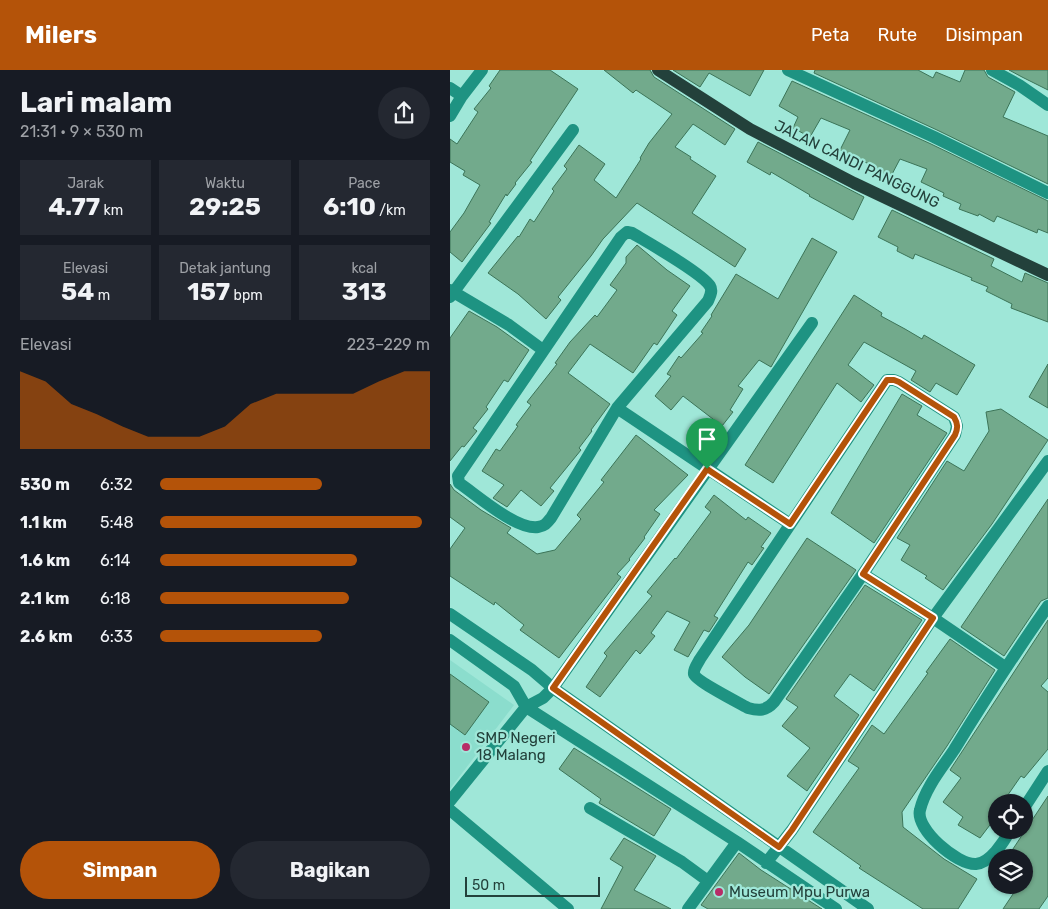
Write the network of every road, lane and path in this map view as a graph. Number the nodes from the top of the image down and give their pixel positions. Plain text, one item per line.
1 (482, 70) edge
2 (658, 70) edge
3 (788, 70) edge
4 (992, 70) edge
5 (450, 88) edge
6 (462, 96) junction
7 (1048, 105) edge
8 (450, 116) edge
9 (573, 130) dead end
10 (1048, 193) edge
11 (1048, 274) edge
12 (451, 293) edge
13 (812, 322) dead end
14 (543, 350) junction
15 (617, 408) junction
16 (1048, 461) edge
17 (707, 469) junction
18 (790, 524) junction
19 (863, 574) junction
20 (1048, 606) edge
21 (450, 614) edge
22 (933, 618) junction
23 (450, 640) edge
24 (1005, 667) junction
25 (553, 688) junction
26 (526, 707) junction
27 (1048, 771) edge
28 (1033, 794) edge
29 (450, 802) edge
30 (590, 808) dead end
31 (450, 810) edge
32 (1005, 839) edge
33 (737, 842) junction
34 (779, 847) junction
35 (766, 863) junction
36 (708, 881) junction
37 (841, 891) junction
38 (833, 907) edge
39 (568, 909) edge
40 (688, 909) edge
41 (868, 909) edge

1 - 6 street
2 - 11 main road, JALAN CANDI PANGGUNG
3 - 10 street
4 - 7 street
5 - 6 street
6 - 8 street
9 - 12 street
12 - 14 street
13 - 17 street
14 - 15 street
14 - 15 street
15 - 17 street
16 - 22 street
17 - 18 street
17 - 25 street
18 - 19 street
18 - 19 street
19 - 22 street
20 - 24 street
21 - 25 street
22 - 24 street
22 - 34 street
23 - 26 street
24 - 32 street
25 - 26 street
25 - 34 street
26 - 29 street
26 - 33 street
27 - 28 street
30 - 36 street
31 - 39 street
33 - 35 street
33 - 36 street
34 - 35 street
34 - 37 street
35 - 38 street
36 - 40 street
37 - 38 street
37 - 41 street

